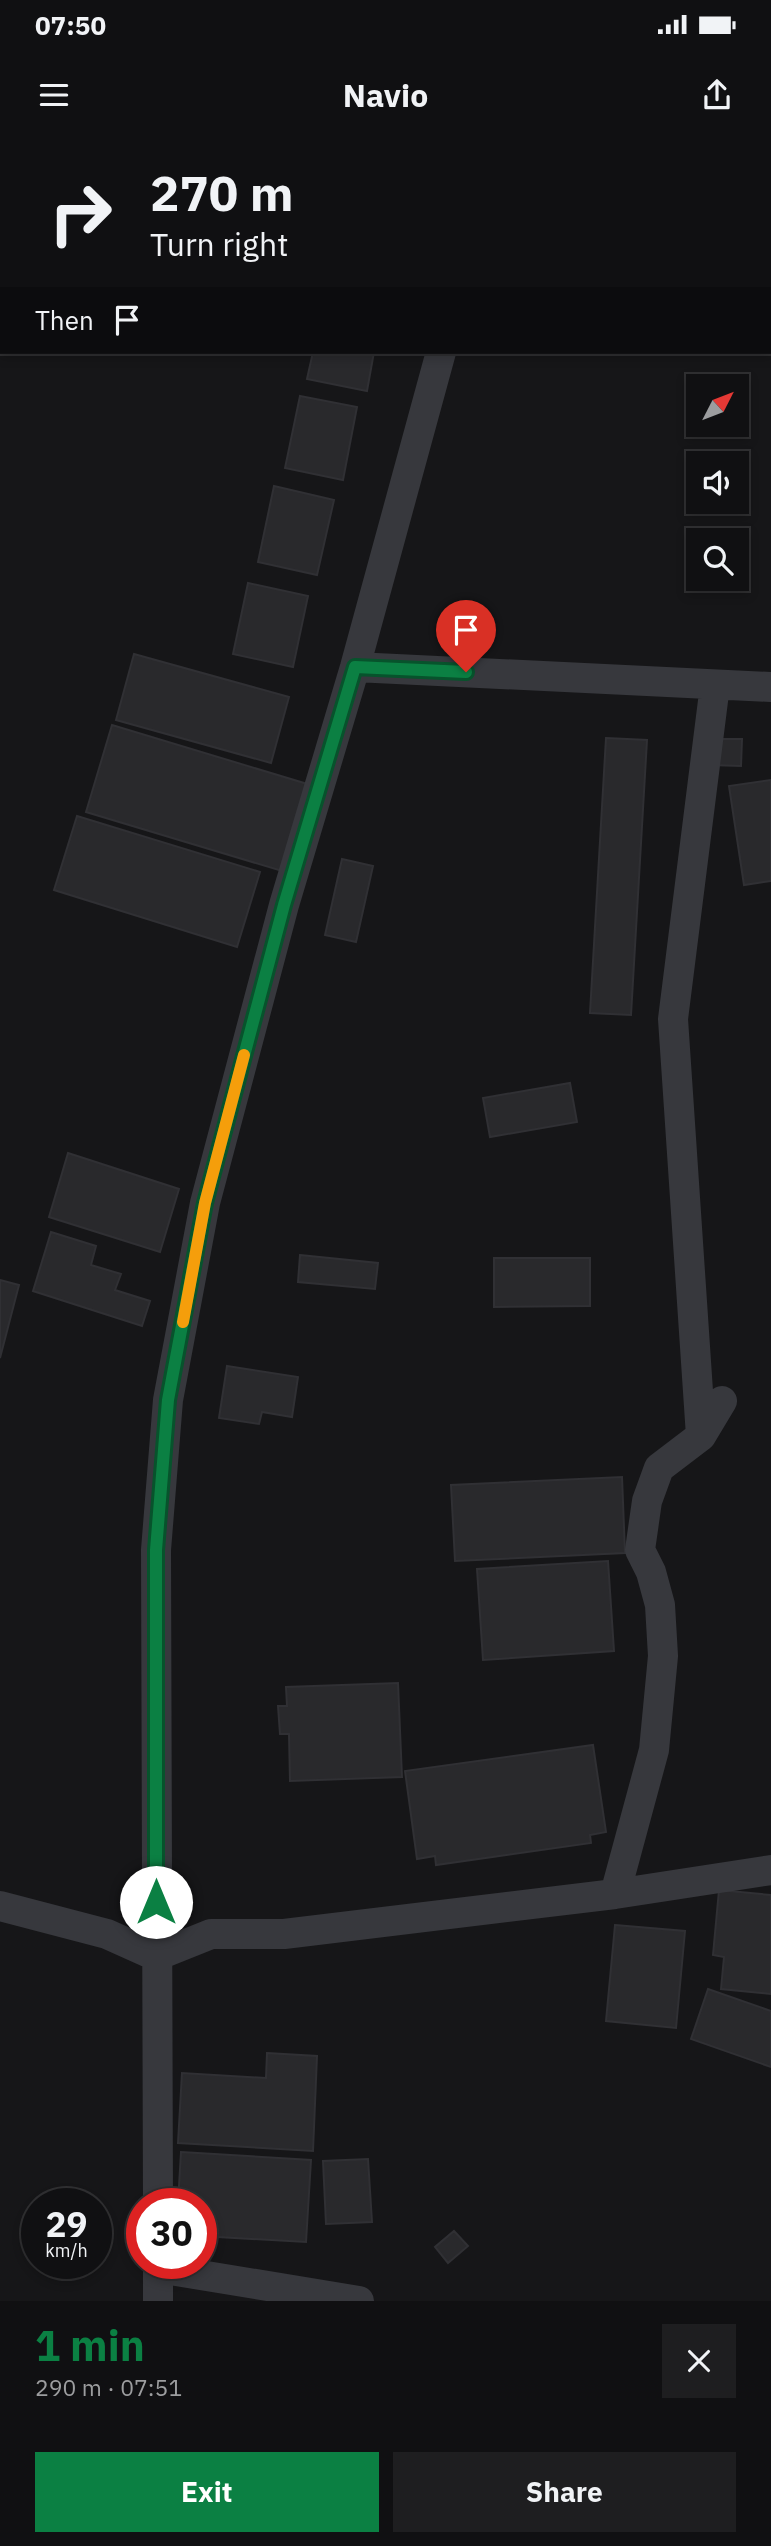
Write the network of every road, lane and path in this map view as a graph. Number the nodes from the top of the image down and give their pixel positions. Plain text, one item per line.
1 (440, 354) edge
2 (355, 667) junction
3 (715, 685) junction
4 (771, 687) edge
5 (722, 1401) dead end
6 (701, 1436) junction
7 (771, 1871) edge
8 (615, 1894) junction
9 (0, 1906) edge
10 (156, 1956) junction
11 (158, 2188) edge
12 (217, 2276) edge
13 (158, 2279) edge
14 (158, 2301) edge
15 (359, 2301) edge

1 - 2 street
2 - 3 street
2 - 10 street
3 - 4 street
3 - 6 street
5 - 6 street
6 - 8 street
7 - 8 street
8 - 10 street
9 - 10 street
10 - 11 street
12 - 15 street
13 - 14 street

